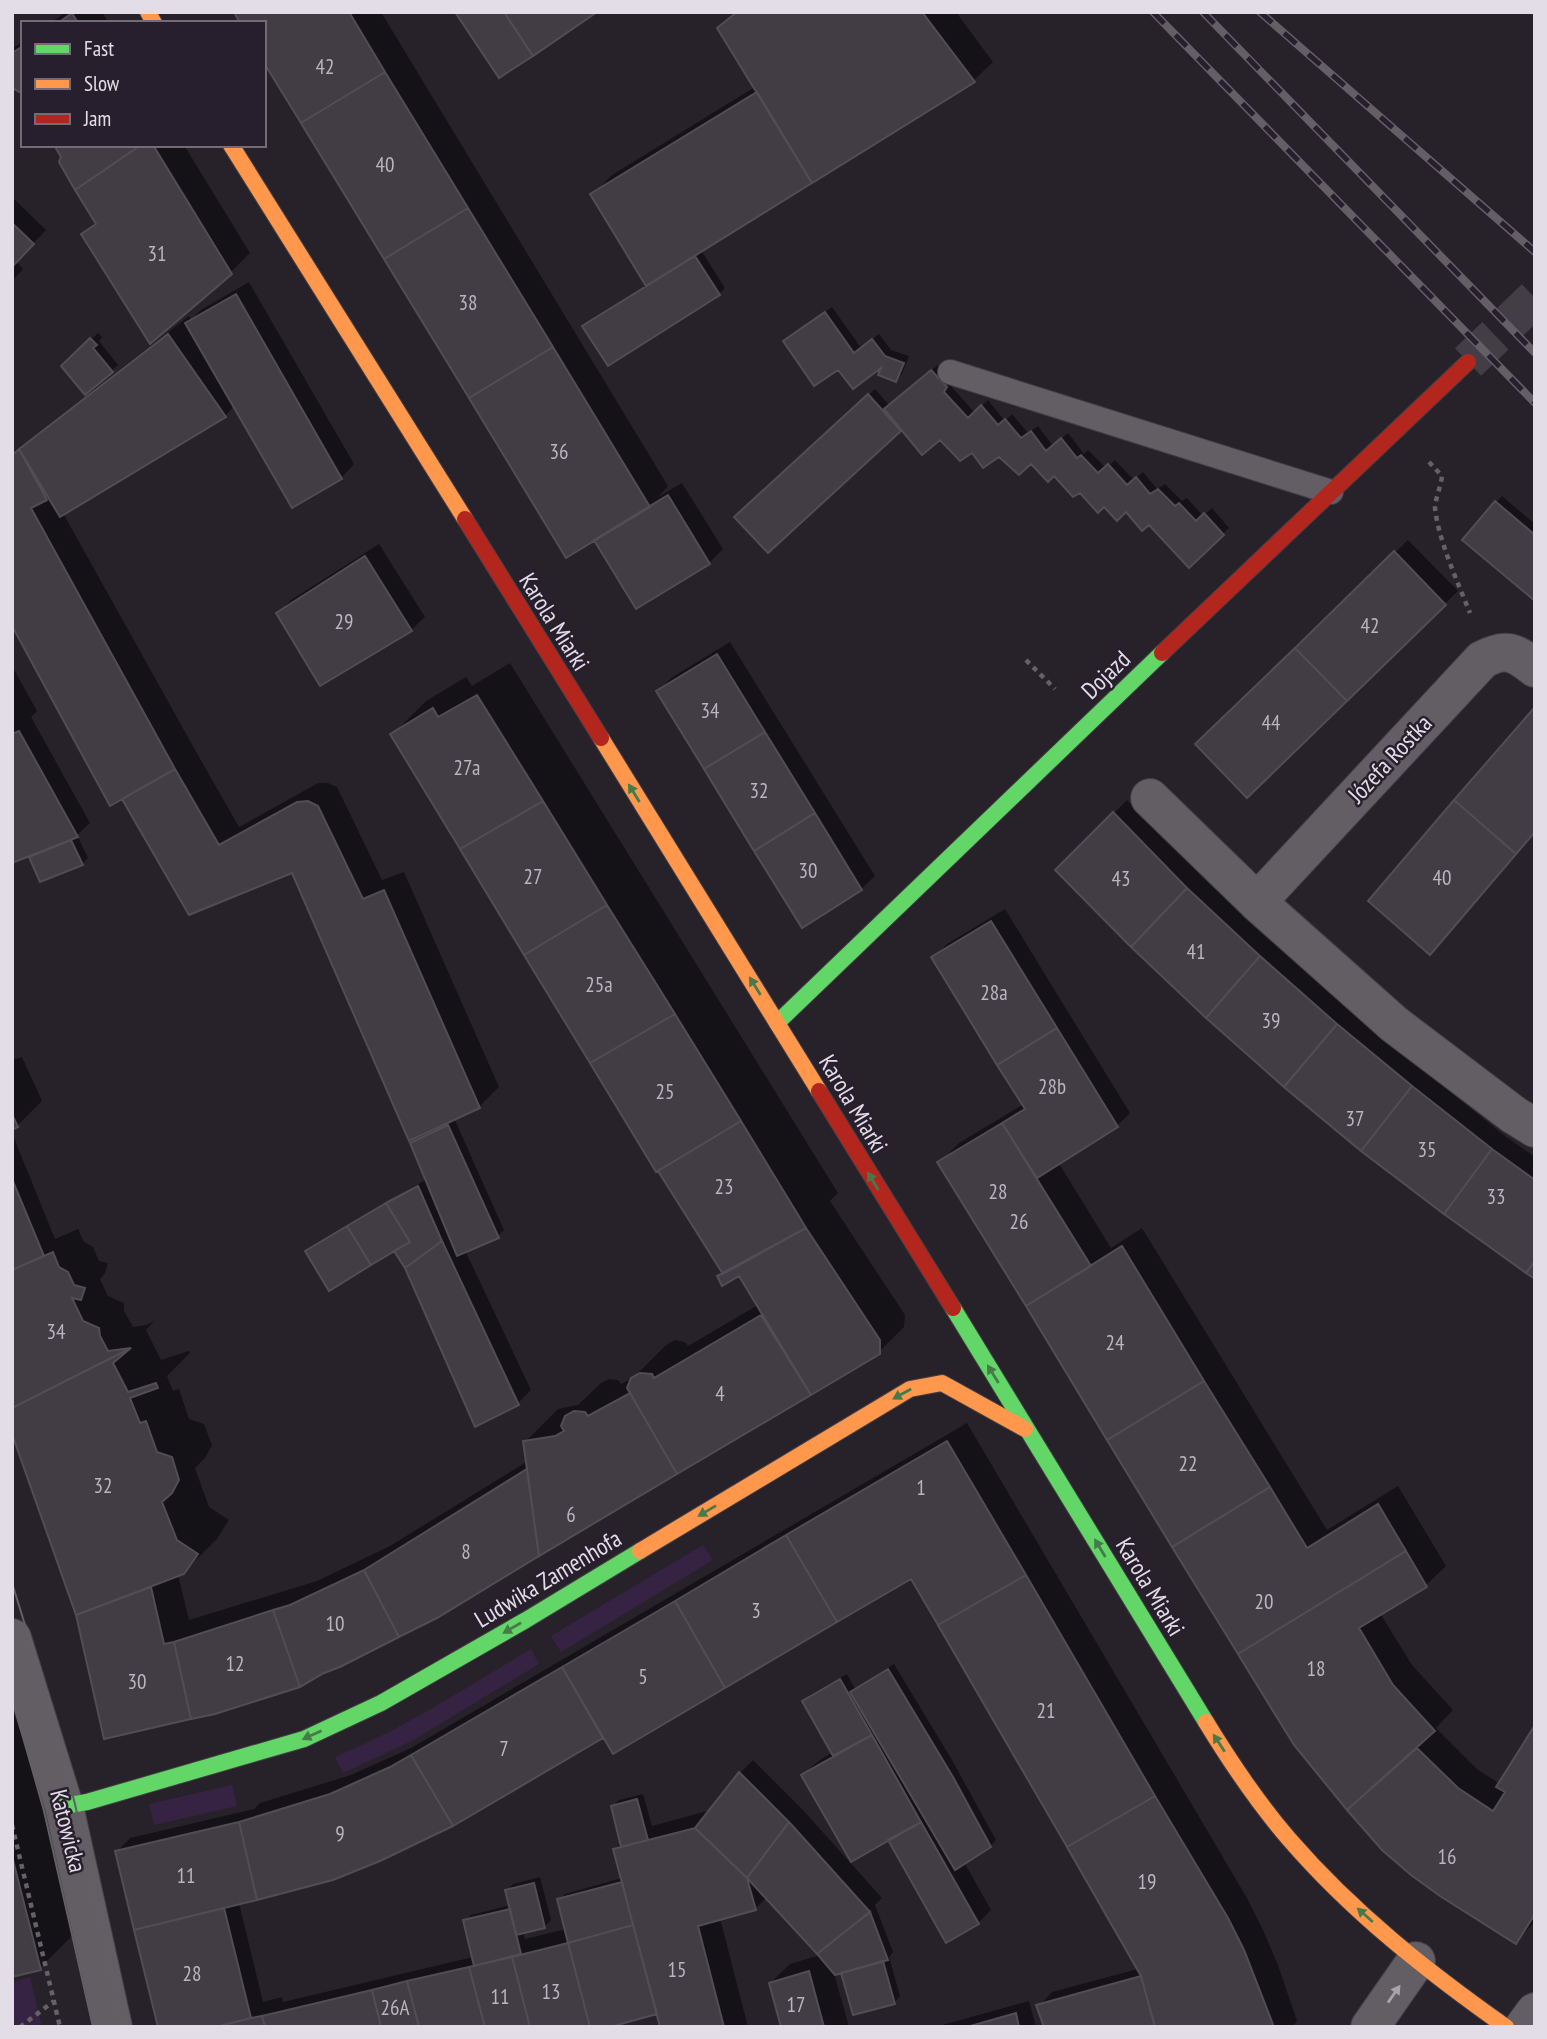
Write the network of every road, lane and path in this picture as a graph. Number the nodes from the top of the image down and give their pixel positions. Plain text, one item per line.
1 (232, 147) edge
2 (1468, 362) tunnel mouth
3 (950, 372) dead end
4 (1443, 476) dead end
5 (1331, 492) junction
6 (1489, 656) junction
7 (1535, 668) edge
8 (1150, 798) dead end
9 (1257, 902) junction
10 (777, 1023) junction
11 (1535, 1128) edge
12 (1030, 1432) junction
13 (12, 1638) edge
14 (64, 1806) junction
15 (12, 1825) edge
16 (1416, 1961) junction
17 (54, 2001) junction
18 (1535, 2012) edge
19 (20, 2027) edge
20 (60, 2027) edge
21 (113, 2027) edge
22 (1370, 2027) edge
23 (1506, 2027) edge
24 (1524, 2027) edge

10 -> 1 main road, Karola Miarki
2 - 5 main road, Dojazd
3 - 5 lane
4 - 6 path
5 - 10 main road, Dojazd
6 - 7 street
6 - 9 street, Józefa Rostka
8 - 9 street
9 - 11 street
12 -> 10 main road, Karola Miarki
12 -> 14 main road, Ludwika Zamenhofa
16 -> 12 main road, Karola Miarki
13 - 14 street, Katowicka
14 - 21 street, Katowicka
15 - 17 path
22 -> 16 street
16 - 23 main road, Karola Miarki
17 - 19 path
17 - 20 path
18 - 24 street

